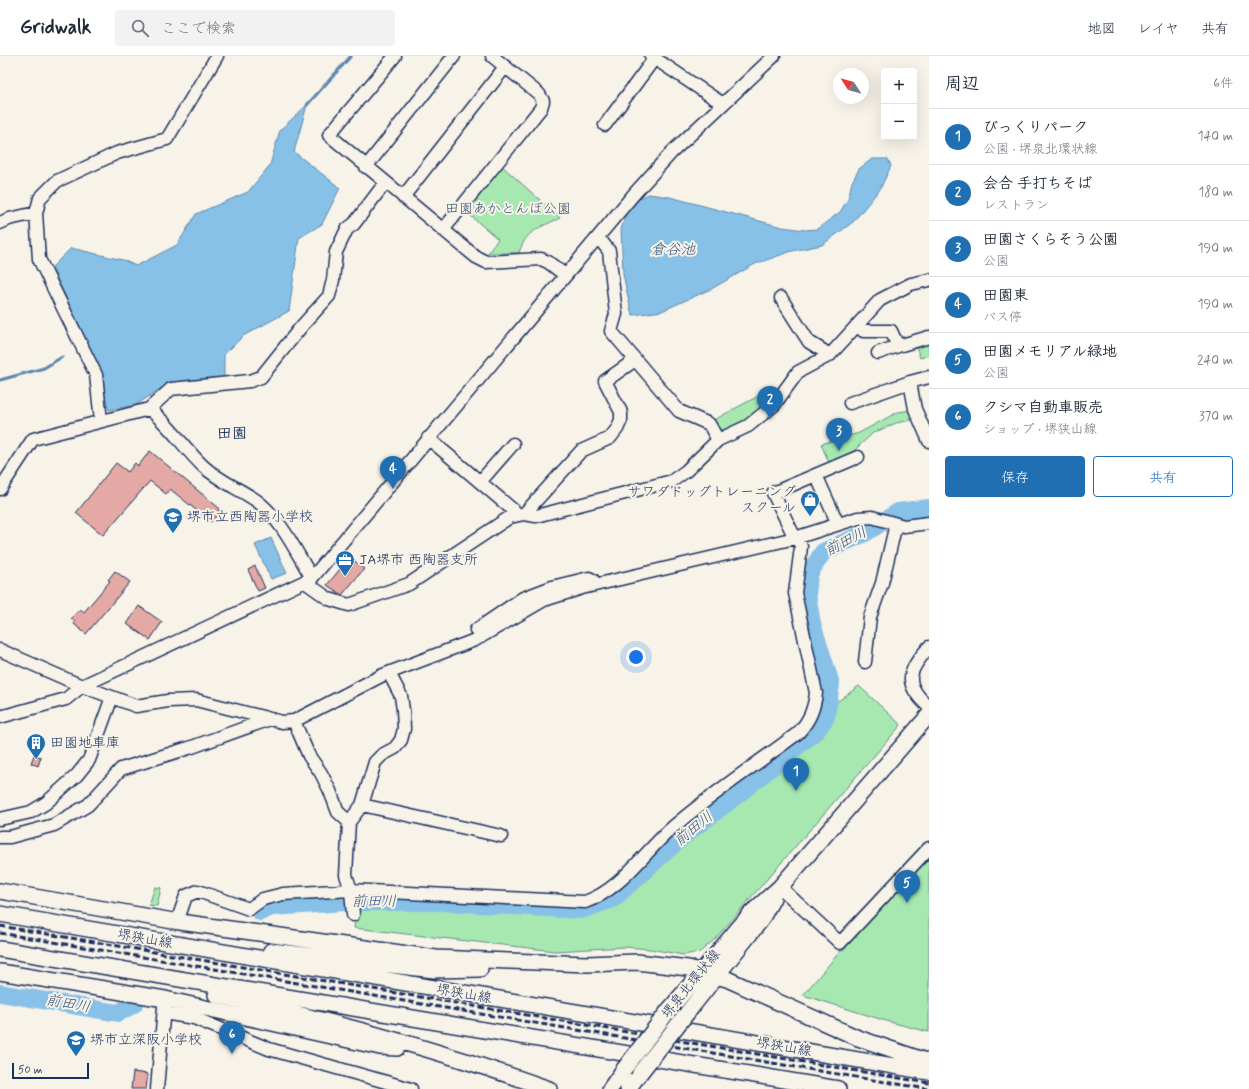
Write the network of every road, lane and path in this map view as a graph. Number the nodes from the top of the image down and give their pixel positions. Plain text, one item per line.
1 (217, 56) edge
2 (395, 56) edge
3 (454, 56) edge
4 (492, 56) edge
5 (774, 56) edge
6 (655, 58) edge
7 (505, 67) junction
8 (723, 104) junction
9 (605, 125) dead end
10 (366, 167) junction
11 (385, 183) junction
12 (403, 197) junction
13 (36, 213) junction
14 (0, 223) edge
15 (443, 230) junction
16 (598, 237) junction
17 (565, 275) junction
18 (929, 280) edge
19 (781, 298) dead end
20 (858, 325) junction
21 (929, 337) edge
22 (898, 346) junction
23 (878, 353) dead end
24 (830, 355) junction
25 (635, 360) junction
26 (929, 376) edge
27 (910, 382) junction
28 (850, 402) dead end
29 (149, 409) junction
30 (101, 421) junction
31 (428, 438) junction
32 (718, 440) junction
33 (929, 441) edge
34 (513, 444) dead end
35 (858, 457) dead end
36 (816, 475) junction
37 (480, 482) junction
38 (0, 489) edge
39 (522, 515) junction
40 (929, 523) edge
41 (838, 524) junction
42 (894, 524) junction
43 (797, 538) junction
44 (308, 580) junction
45 (929, 647) edge
46 (0, 650) edge
47 (865, 662) dead end
48 (389, 672) junction
49 (82, 686) junction
50 (112, 697) junction
51 (929, 707) edge
52 (929, 715) edge
53 (0, 717) edge
54 (270, 719) junction
55 (294, 721) junction
56 (362, 805) junction
57 (0, 819) edge
58 (349, 822) junction
59 (501, 836) dead end
60 (0, 837) edge
61 (929, 848) edge
62 (780, 887) junction
63 (351, 890) junction
64 (0, 891) edge
65 (353, 912) dead end
66 (0, 914) edge
67 (177, 922) junction
68 (0, 949) edge
69 (210, 950) junction
70 (65, 960) junction
71 (587, 964) junction
72 (700, 971) junction
73 (0, 972) edge
74 (716, 976) junction
75 (164, 1006) junction
76 (436, 1051) junction
77 (929, 1062) edge
78 (929, 1072) edge
79 (157, 1089) edge
80 (411, 1089) edge
81 (549, 1089) edge
82 (610, 1089) edge
83 (628, 1089) edge
84 (838, 1089) edge

1 - 13 street
2 - 10 street
3 - 10 street
4 - 7 street
5 - 8 street
6 - 8 street
6 - 9 street
7 - 12 street
7 - 15 street
8 - 16 street
10 - 11 street
11 - 12 street
11 - 29 street
12 - 15 street
13 - 14 street
13 - 30 street
15 - 17 street
16 - 17 street
16 - 25 street
17 - 31 street
18 - 20 street
19 - 24 street
20 - 22 street
20 - 24 street
21 - 22 street
22 - 23 street
24 - 32 street
25 - 32 street
25 - 39 street
26 - 27 street
27 - 28 street
27 - 33 street
29 - 30 street
29 - 44 street
30 - 38 street
31 - 37 street
31 - 44 street
32 - 39 street
34 - 37 street
35 - 36 street
36 - 41 street
36 - 43 street
37 - 39 street
39 - 44 street
40 - 42 street
41 - 42 street
41 - 43 street
42 - 47 street
43 - 48 street
43 - 63 street
44 - 49 street
45 - 51 street
46 - 49 street
48 - 55 street
48 - 56 street
49 - 50 street
49 - 53 street
50 - 54 street
50 - 57 street
52 - 62 main road, 堺泉北環状線
54 - 55 street
54 - 60 street
55 - 58 street
56 - 58 street
56 - 59 street
58 - 63 street
61 - 62 street
62 - 72 main road, 堺泉北環状線
62 - 74 main road, 堺泉北環状線
63 - 65 street
63 - 67 street
64 - 67 main road
66 - 69 main road, 堺狭山線
67 - 71 main road
68 - 70 main road
69 - 71 main road
69 - 78 main road, 堺狭山線
70 - 76 main road
70 - 84 main road
71 - 72 main road
72 - 74 main road
72 - 82 main road, 堺泉北環状線, bridge
73 - 75 main road
74 - 77 main road
74 - 83 main road, 堺泉北環状線, bridge
75 - 76 main road
75 - 79 street
75 - 80 street
76 - 81 main road

